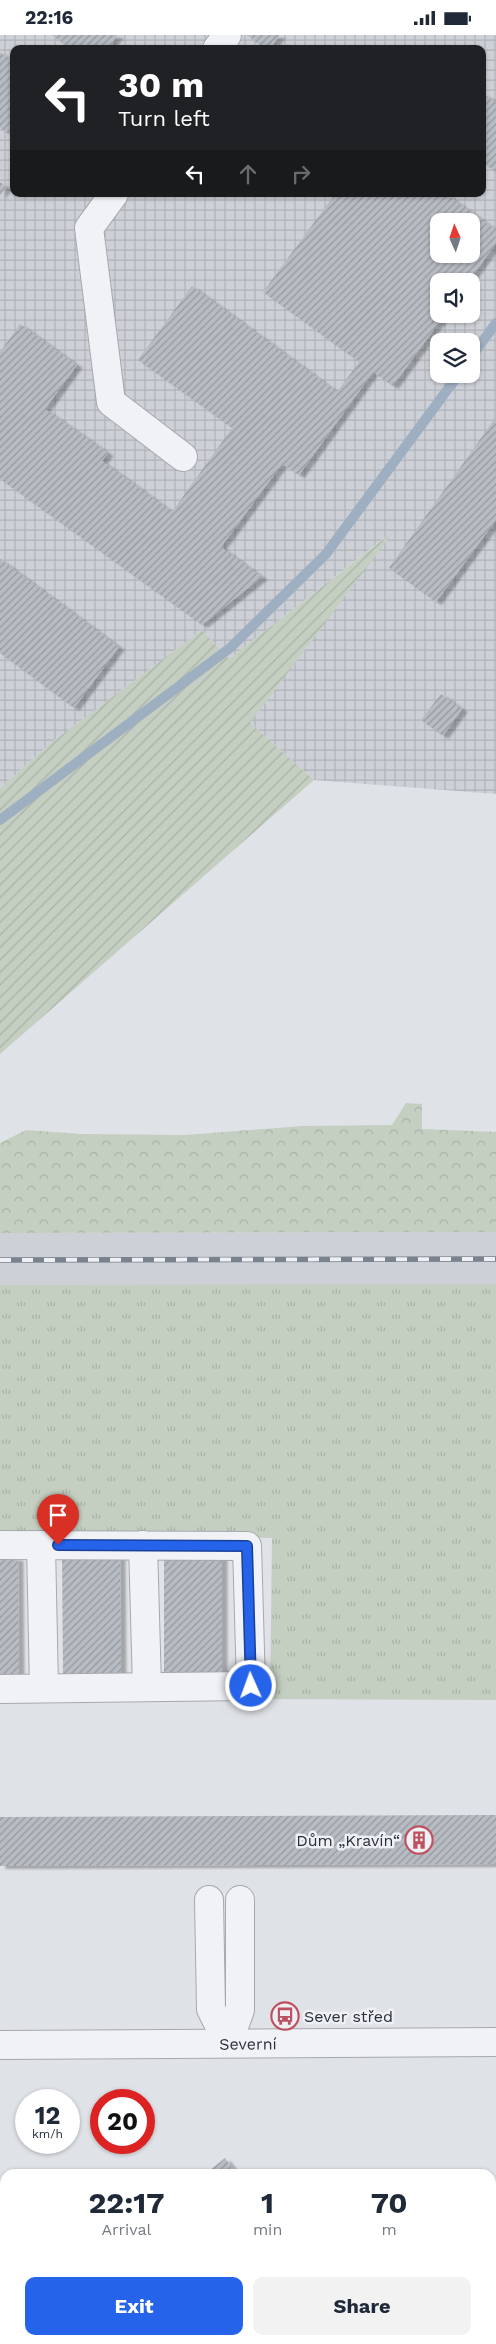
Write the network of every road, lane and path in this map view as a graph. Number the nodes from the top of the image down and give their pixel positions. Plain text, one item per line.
1 (112, 197) edge
2 (184, 457) dead end
3 (0, 1545) edge
4 (41, 1545) junction
5 (143, 1545) junction
6 (147, 1687) junction
7 (44, 1688) junction
8 (0, 1689) edge
9 (209, 1900) dead end
10 (240, 1900) dead end
11 (228, 2043) junction
12 (496, 2043) edge
13 (0, 2045) edge

1 - 2 street
3 - 4 street
4 - 5 street
4 - 7 street
5 - 6 street
5 - 6 street
6 - 7 street
7 - 8 street
9 - 11 street
10 - 11 street
11 - 12 street, Severní
11 - 13 street, Severní

